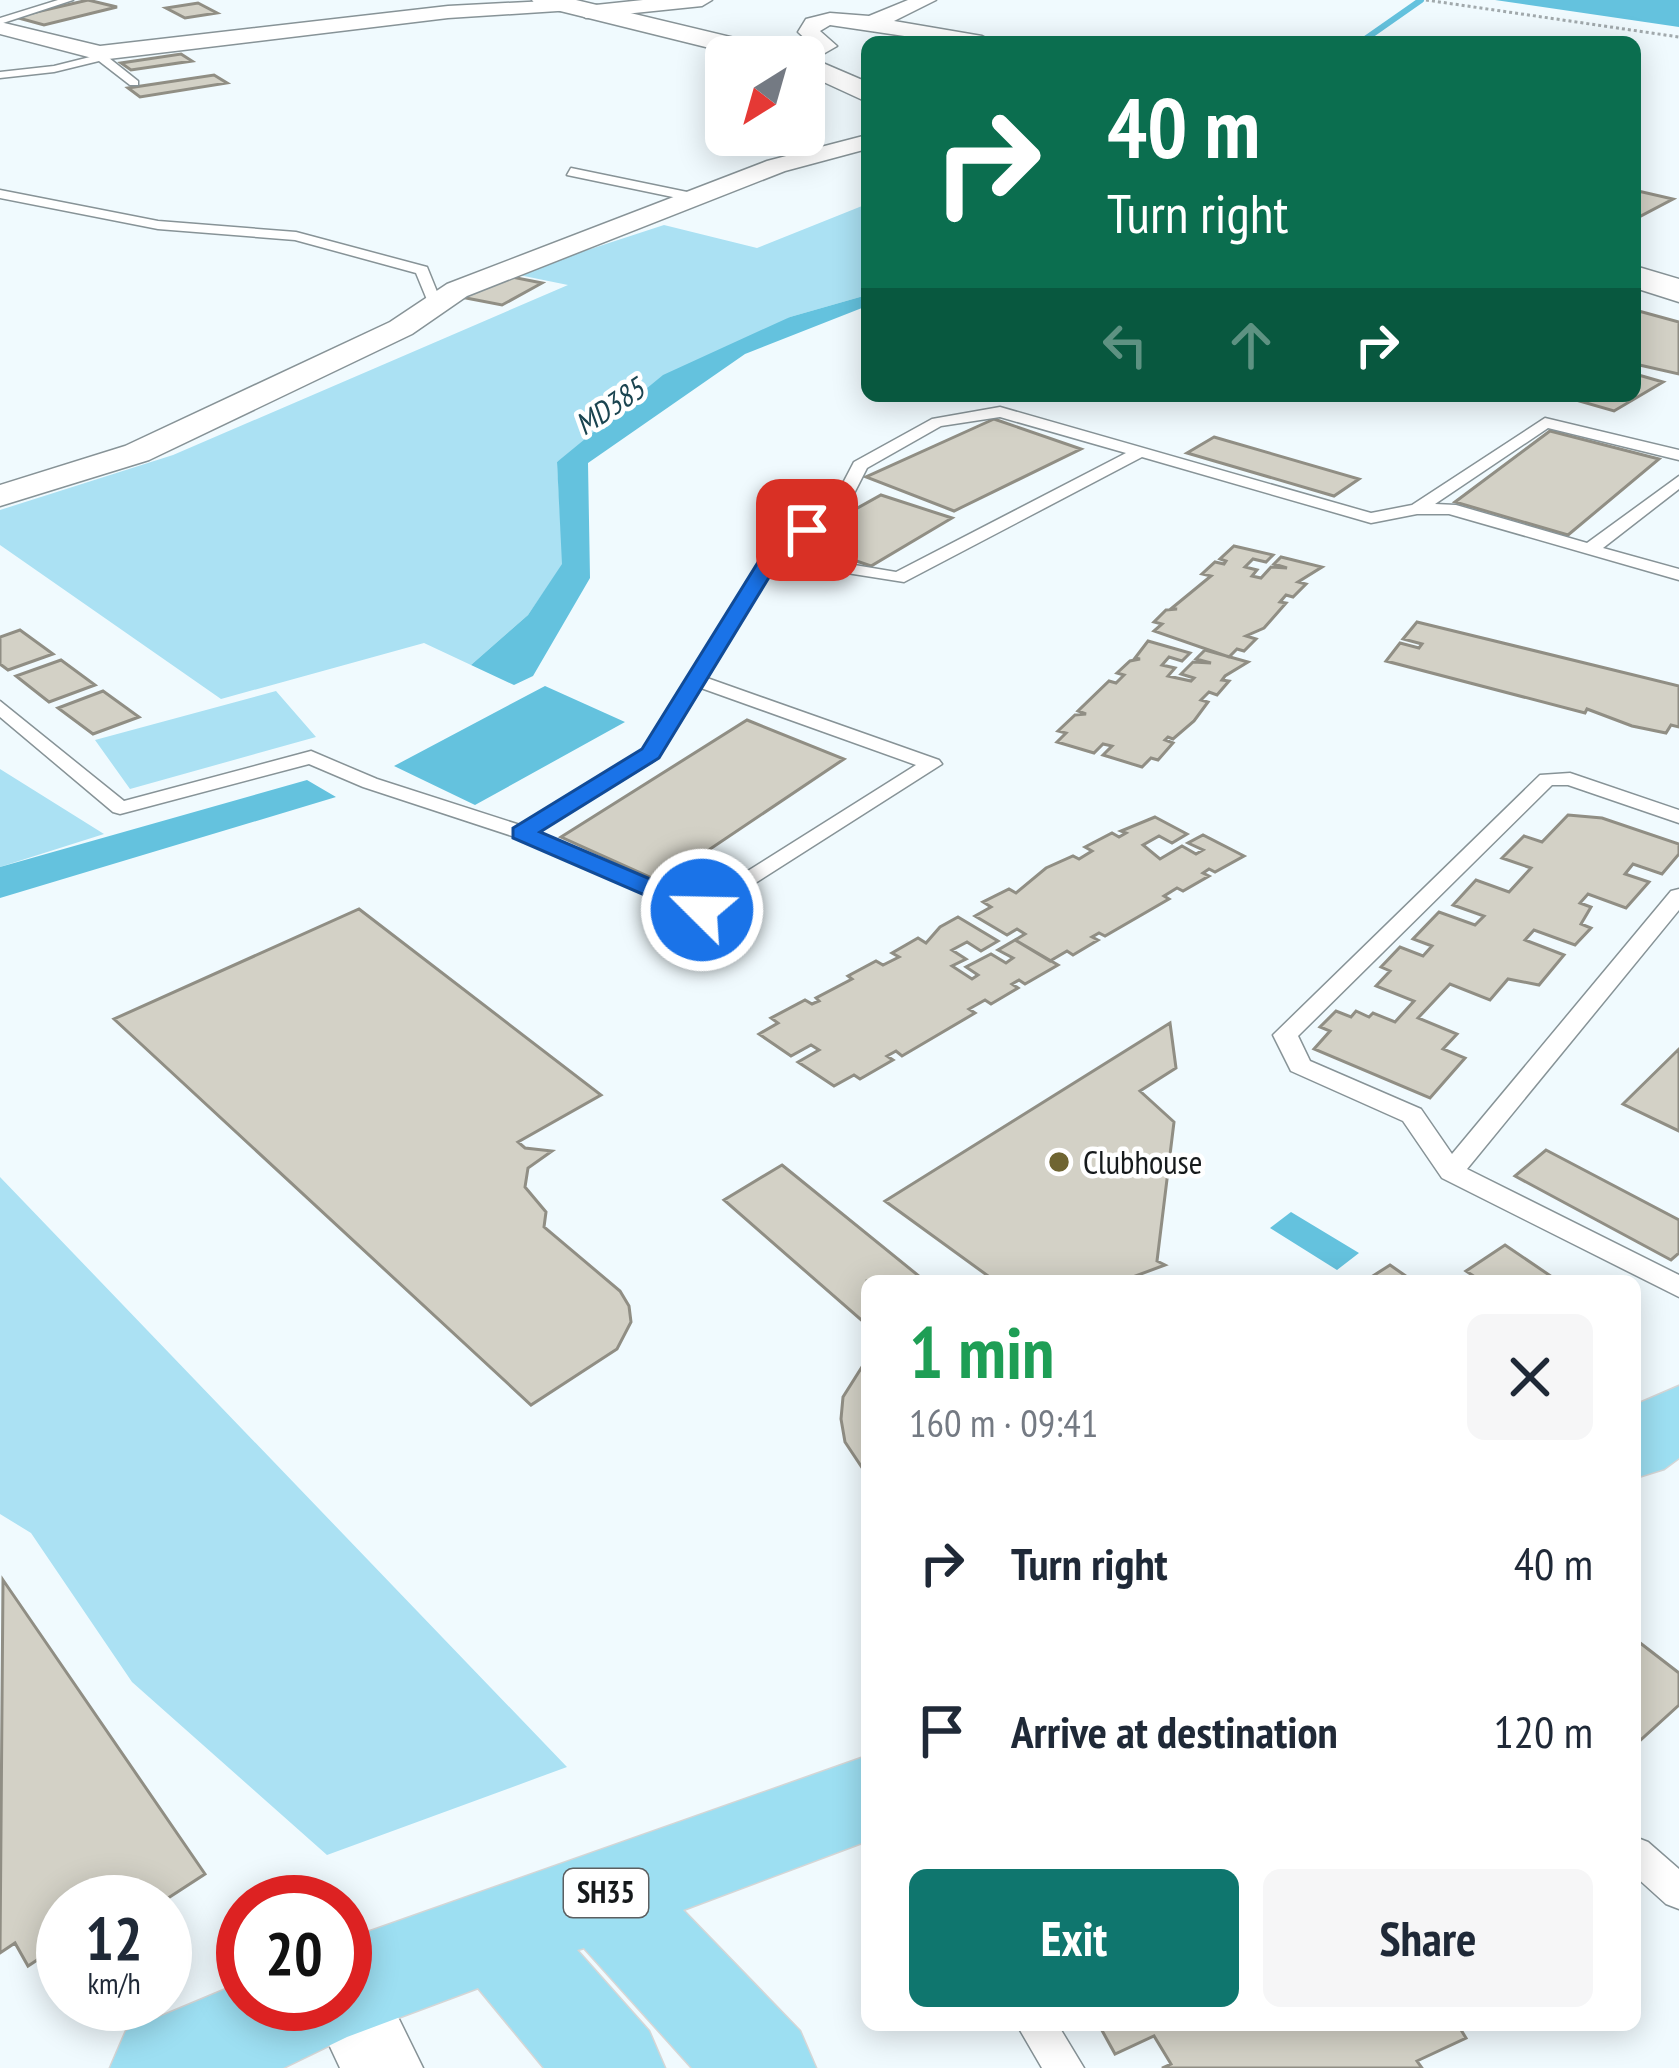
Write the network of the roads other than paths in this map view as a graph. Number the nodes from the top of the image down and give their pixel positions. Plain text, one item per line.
1 (68, 0) edge
2 (702, 0) edge
3 (926, 0) edge
4 (566, 6) edge
5 (871, 23) junction
6 (0, 24) edge
7 (814, 36) edge
8 (947, 36) edge
9 (705, 40) edge
10 (112, 55) junction
11 (825, 70) edge
12 (0, 75) edge
13 (134, 83) dead end
14 (861, 88) edge
15 (861, 144) edge
16 (572, 172) dead end
17 (0, 194) edge
18 (692, 196) junction
19 (1641, 279) edge
20 (1679, 290) edge
21 (435, 304) junction
22 (1140, 452) junction
23 (1679, 455) edge
24 (1679, 481) edge
25 (0, 496) edge
26 (1417, 509) junction
27 (1590, 549) junction
28 (772, 556) junction
29 (1679, 574) edge
30 (696, 680) junction
31 (0, 707) edge
32 (1679, 818) edge
33 (522, 833) junction
34 (1679, 896) edge
35 (1451, 1172) junction
36 (1679, 1287) edge
37 (1679, 1416) edge
38 (1641, 1443) edge
39 (861, 1800) edge
40 (1641, 1857) edge
41 (1679, 1892) edge
42 (601, 1895) junction
43 (498, 1935) junction
44 (372, 1981) edge
45 (248, 2031) edge
46 (364, 2031) edge
47 (1040, 2031) edge
48 (163, 2068) edge
49 (382, 2068) edge
50 (612, 2068) edge
51 (763, 2068) edge
52 (1064, 2068) edge

1 - 6 lane
2 - 4 street
3 - 5 street
4 - 9 street
4 - 10 street
5 - 7 street
5 - 8 street
6 - 10 street
10 - 12 lane
10 - 13 lane
11 - 14 street
15 - 18 street
16 - 18 lane
17 - 21 lane
18 - 21 street
19 - 20 street
21 - 25 street
22 - 26 lane
22 - 28 lane
22 - 28 lane
23 - 26 lane
24 - 27 lane
26 - 27 lane
27 - 29 lane
28 - 30 lane
30 - 33 lane
30 - 33 lane
31 - 33 lane
32 - 35 lane
34 - 35 lane
35 - 36 lane
37 - 38 main road
39 - 42 main road, SH35
40 - 41 lane
42 - 43 main road, SH35
42 - 51 main road
43 - 44 main road, SH35
43 - 50 main road
45 - 48 main road
46 - 49 street
47 - 52 lane

